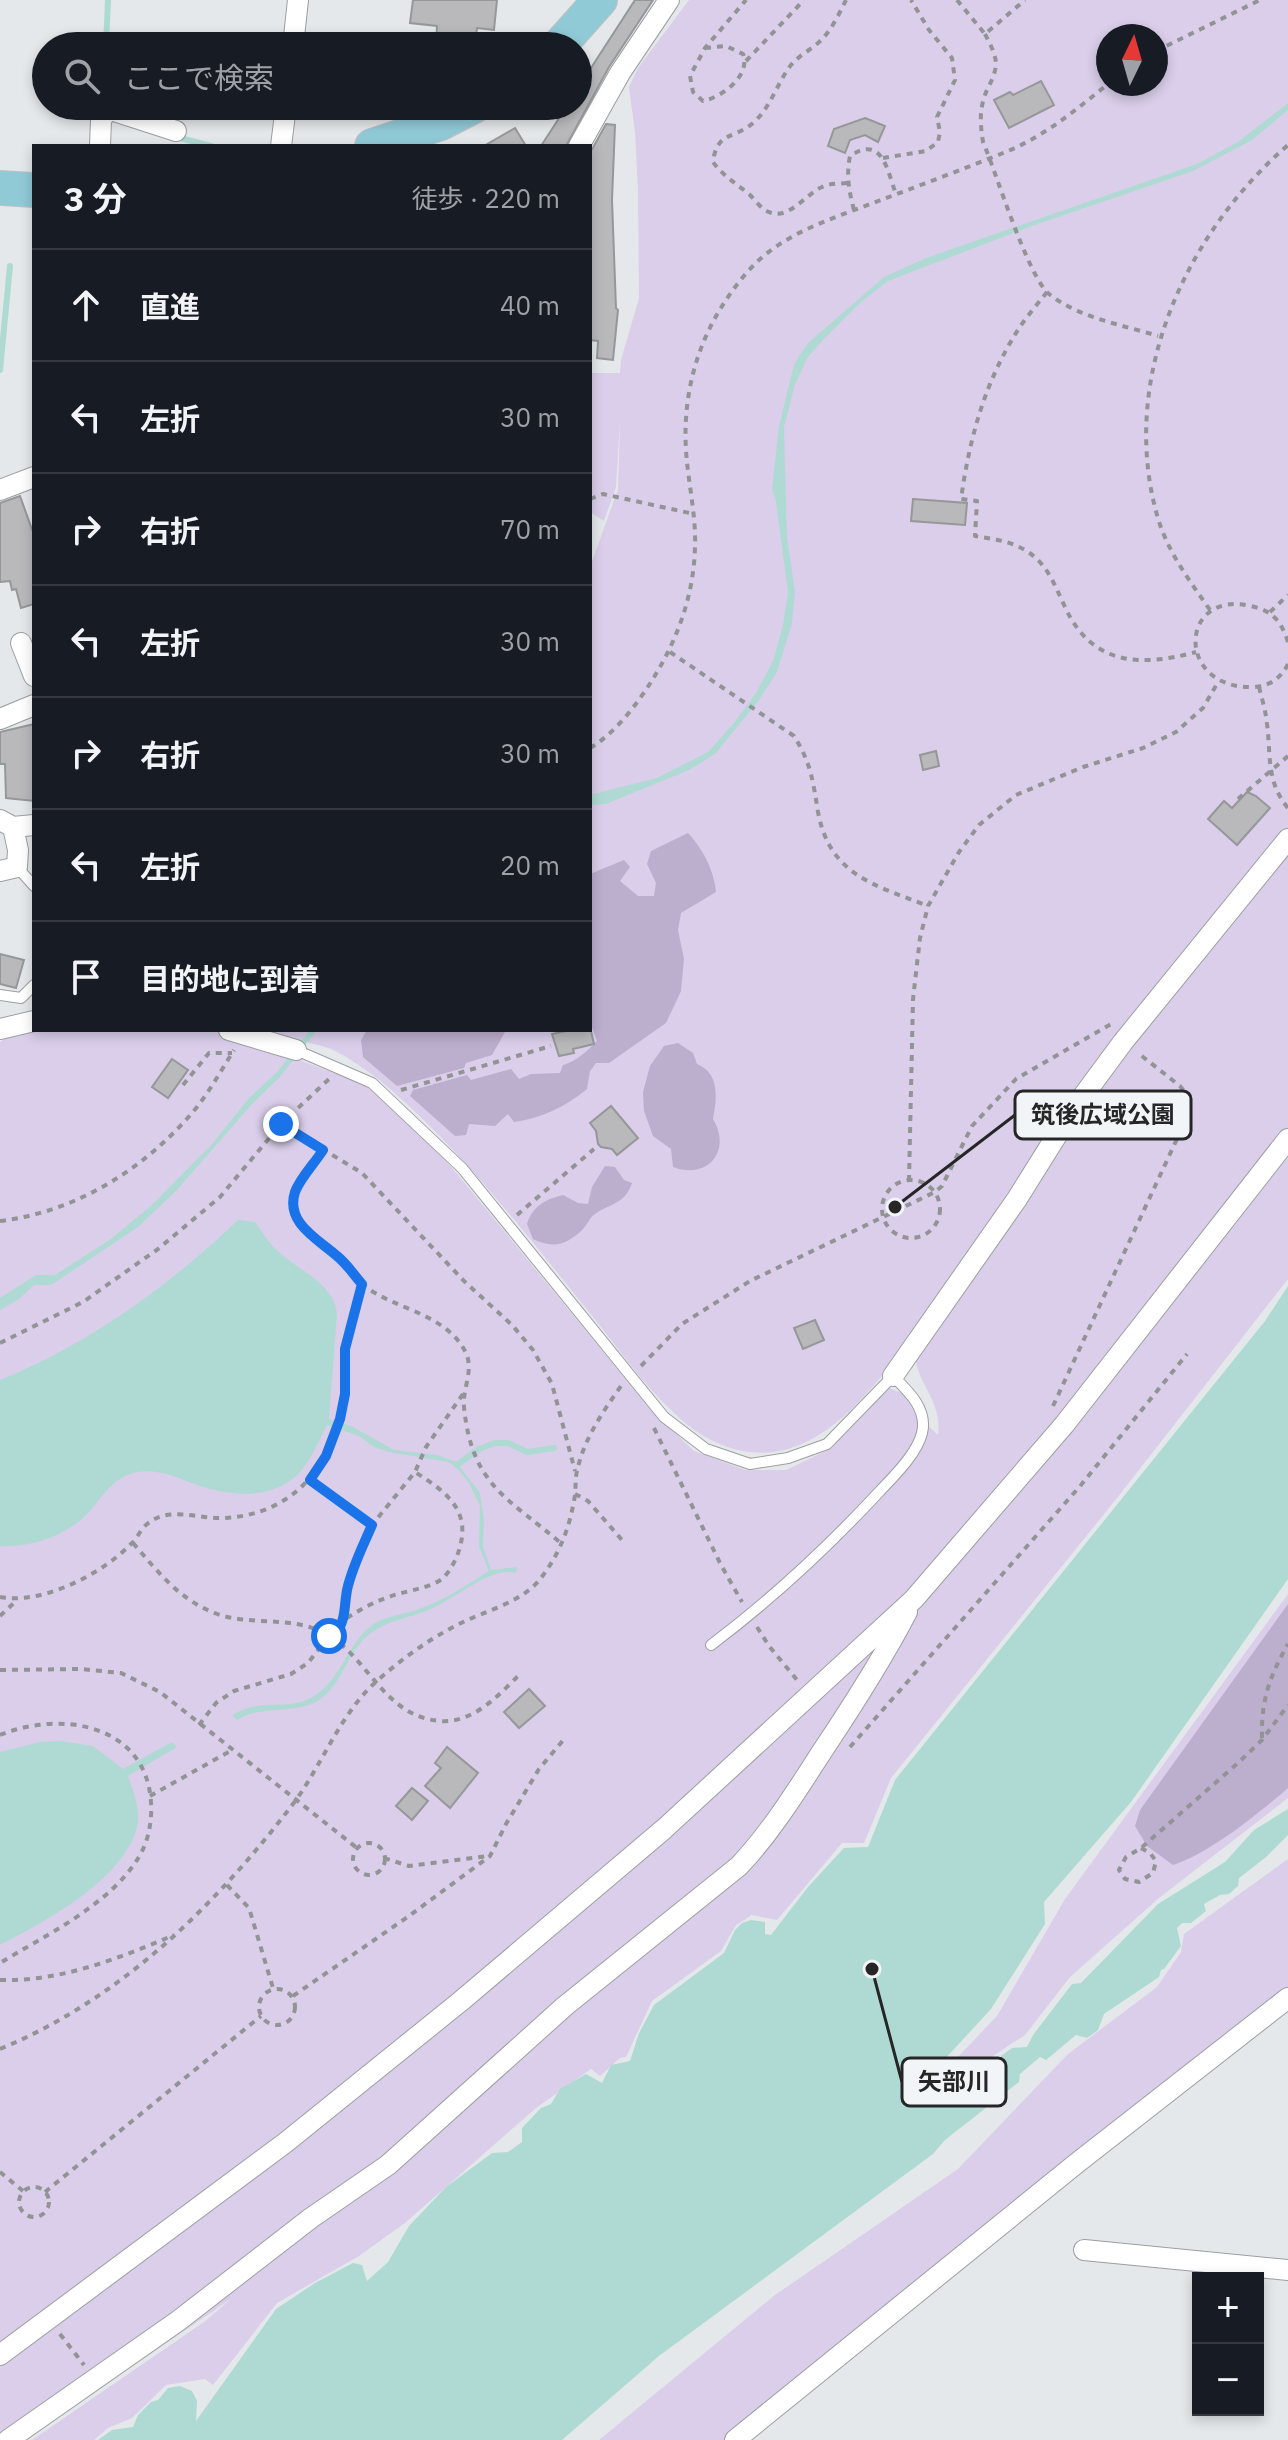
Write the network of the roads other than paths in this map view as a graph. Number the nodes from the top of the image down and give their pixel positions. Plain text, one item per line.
1 (298, 0) edge
2 (600, 0) edge
3 (669, 0) edge
4 (295, 32) edge
5 (571, 32) edge
6 (101, 120) edge
7 (142, 120) edge
8 (284, 120) edge
9 (447, 120) edge
10 (176, 131) dead end
11 (100, 144) edge
12 (281, 144) edge
13 (378, 144) edge
14 (580, 144) edge
15 (0, 188) edge
16 (32, 190) edge
17 (32, 478) edge
18 (0, 490) edge
19 (21, 643) dead end
20 (32, 671) edge
21 (32, 706) edge
22 (0, 719) edge
23 (6, 824) edge
24 (32, 825) edge
25 (1288, 839) edge
26 (9, 869) edge
27 (32, 885) edge
28 (32, 987) edge
29 (0, 995) edge
30 (32, 1021) edge
31 (0, 1029) edge
32 (236, 1033) edge
33 (296, 1050) joint
34 (1288, 1139) edge
35 (893, 1376) junction
36 (914, 1599) junction
37 (711, 1645) dead end
38 (1288, 1998) edge
39 (1084, 2250) dead end
40 (1288, 2270) edge
41 (0, 2355) edge
42 (8, 2440) edge
43 (735, 2440) edge

1 - 4 street
2 - 5 main road
3 - 14 street
6 - 11 street
7 - 10 street
8 - 12 street
9 - 13 main road
15 - 16 main road
17 - 18 street
19 - 20 street
21 - 22 street
23 - 24 street
23 - 26 street
25 - 35 street
26 - 27 lane
28 - 29 lane
30 - 31 street
32 - 33 street
33 - 35 lane
34 - 36 street
35 - 37 lane
36 - 41 street
36 - 42 street
38 - 43 street
39 - 40 street

